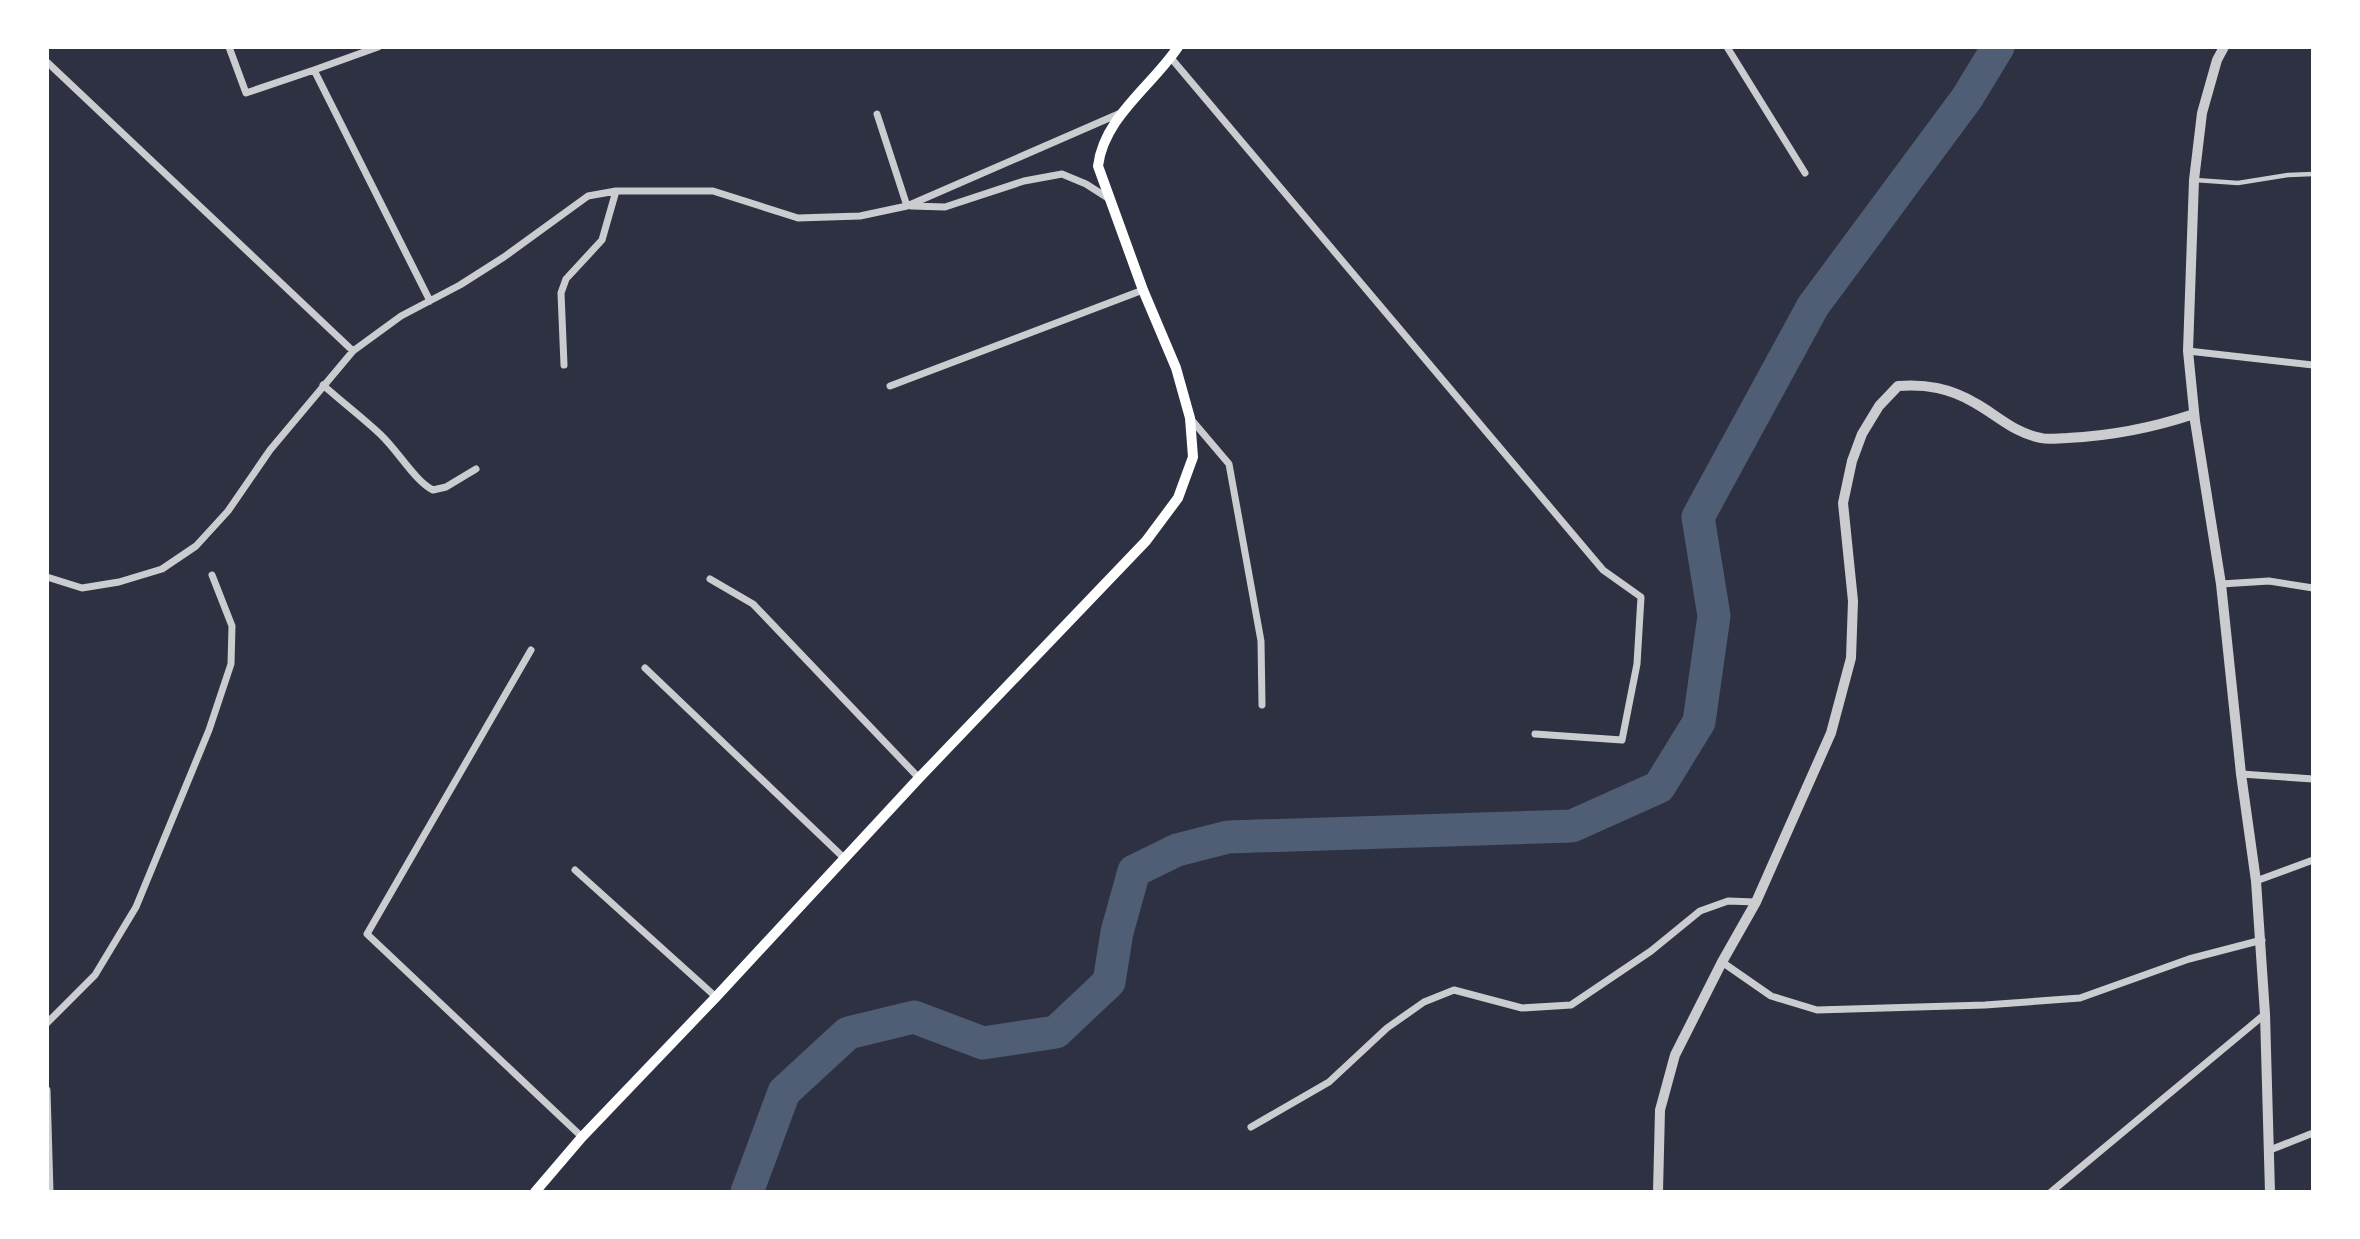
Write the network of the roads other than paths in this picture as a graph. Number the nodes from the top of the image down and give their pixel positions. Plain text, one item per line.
1 (229, 47) edge
2 (378, 47) edge
3 (1178, 47) edge
4 (1727, 47) edge
5 (2224, 47) edge
6 (1171, 58) junction
7 (47, 62) edge
8 (314, 70) junction
9 (1124, 111) junction
10 (877, 114) dead end
11 (1805, 173) dead end
12 (2313, 174) edge
13 (2194, 180) junction
14 (615, 191) junction
15 (1112, 201) junction
16 (907, 206) junction
17 (1143, 290) junction
18 (429, 301) junction
19 (353, 351) junction
20 (2188, 351) junction
21 (564, 365) dead end
22 (2313, 365) edge
23 (323, 385) junction
24 (890, 386) dead end
25 (2194, 414) junction
26 (1190, 418) junction
27 (476, 469) dead end
28 (212, 575) dead end
29 (47, 577) edge
30 (710, 579) dead end
31 (2221, 584) junction
32 (2313, 588) edge
33 (531, 650) dead end
34 (645, 668) dead end
35 (1262, 705) dead end
36 (1535, 734) dead end
37 (2241, 774) junction
38 (919, 778) junction
39 (2313, 779) edge
40 (844, 858) junction
41 (2313, 860) edge
42 (575, 870) dead end
43 (2256, 881) junction
44 (1756, 902) junction
45 (2262, 940) junction
46 (1722, 962) junction
47 (716, 997) junction
48 (2265, 1014) junction
49 (47, 1023) edge
50 (47, 1090) edge
51 (1251, 1127) dead end
52 (2313, 1133) edge
53 (582, 1137) junction
54 (2270, 1150) junction
55 (2269, 1190) edge
56 (50, 1192) edge
57 (535, 1192) edge
58 (1658, 1192) edge
59 (2051, 1192) edge

1 - 8 street
2 - 8 street
3 - 6 main road
4 - 11 street
5 - 13 street
6 - 9 main road
6 - 36 street
7 - 19 street
8 - 18 street
9 - 15 main road
9 - 16 street
10 - 16 street
12 - 13 lane
13 - 20 street
14 - 16 street
14 - 18 street
14 - 21 street
15 - 16 street
15 - 17 main road
17 - 24 street
17 - 26 main road
18 - 19 street
19 - 23 street
20 - 22 street
20 - 25 street
23 - 27 street
23 - 29 street
25 - 31 street
25 - 44 street
26 - 35 street
26 - 38 main road
28 - 49 street
30 - 38 street
31 - 32 street
31 - 37 street
33 - 53 street
34 - 40 street
37 - 39 street
37 - 43 street
38 - 40 main road
40 - 47 main road
41 - 43 street
42 - 47 street
43 - 45 street
44 - 46 street
44 - 51 street
45 - 46 street
45 - 48 street
46 - 58 street
47 - 53 main road
48 - 54 street
48 - 59 street
50 - 56 street
52 - 54 street
53 - 57 main road
54 - 55 street

